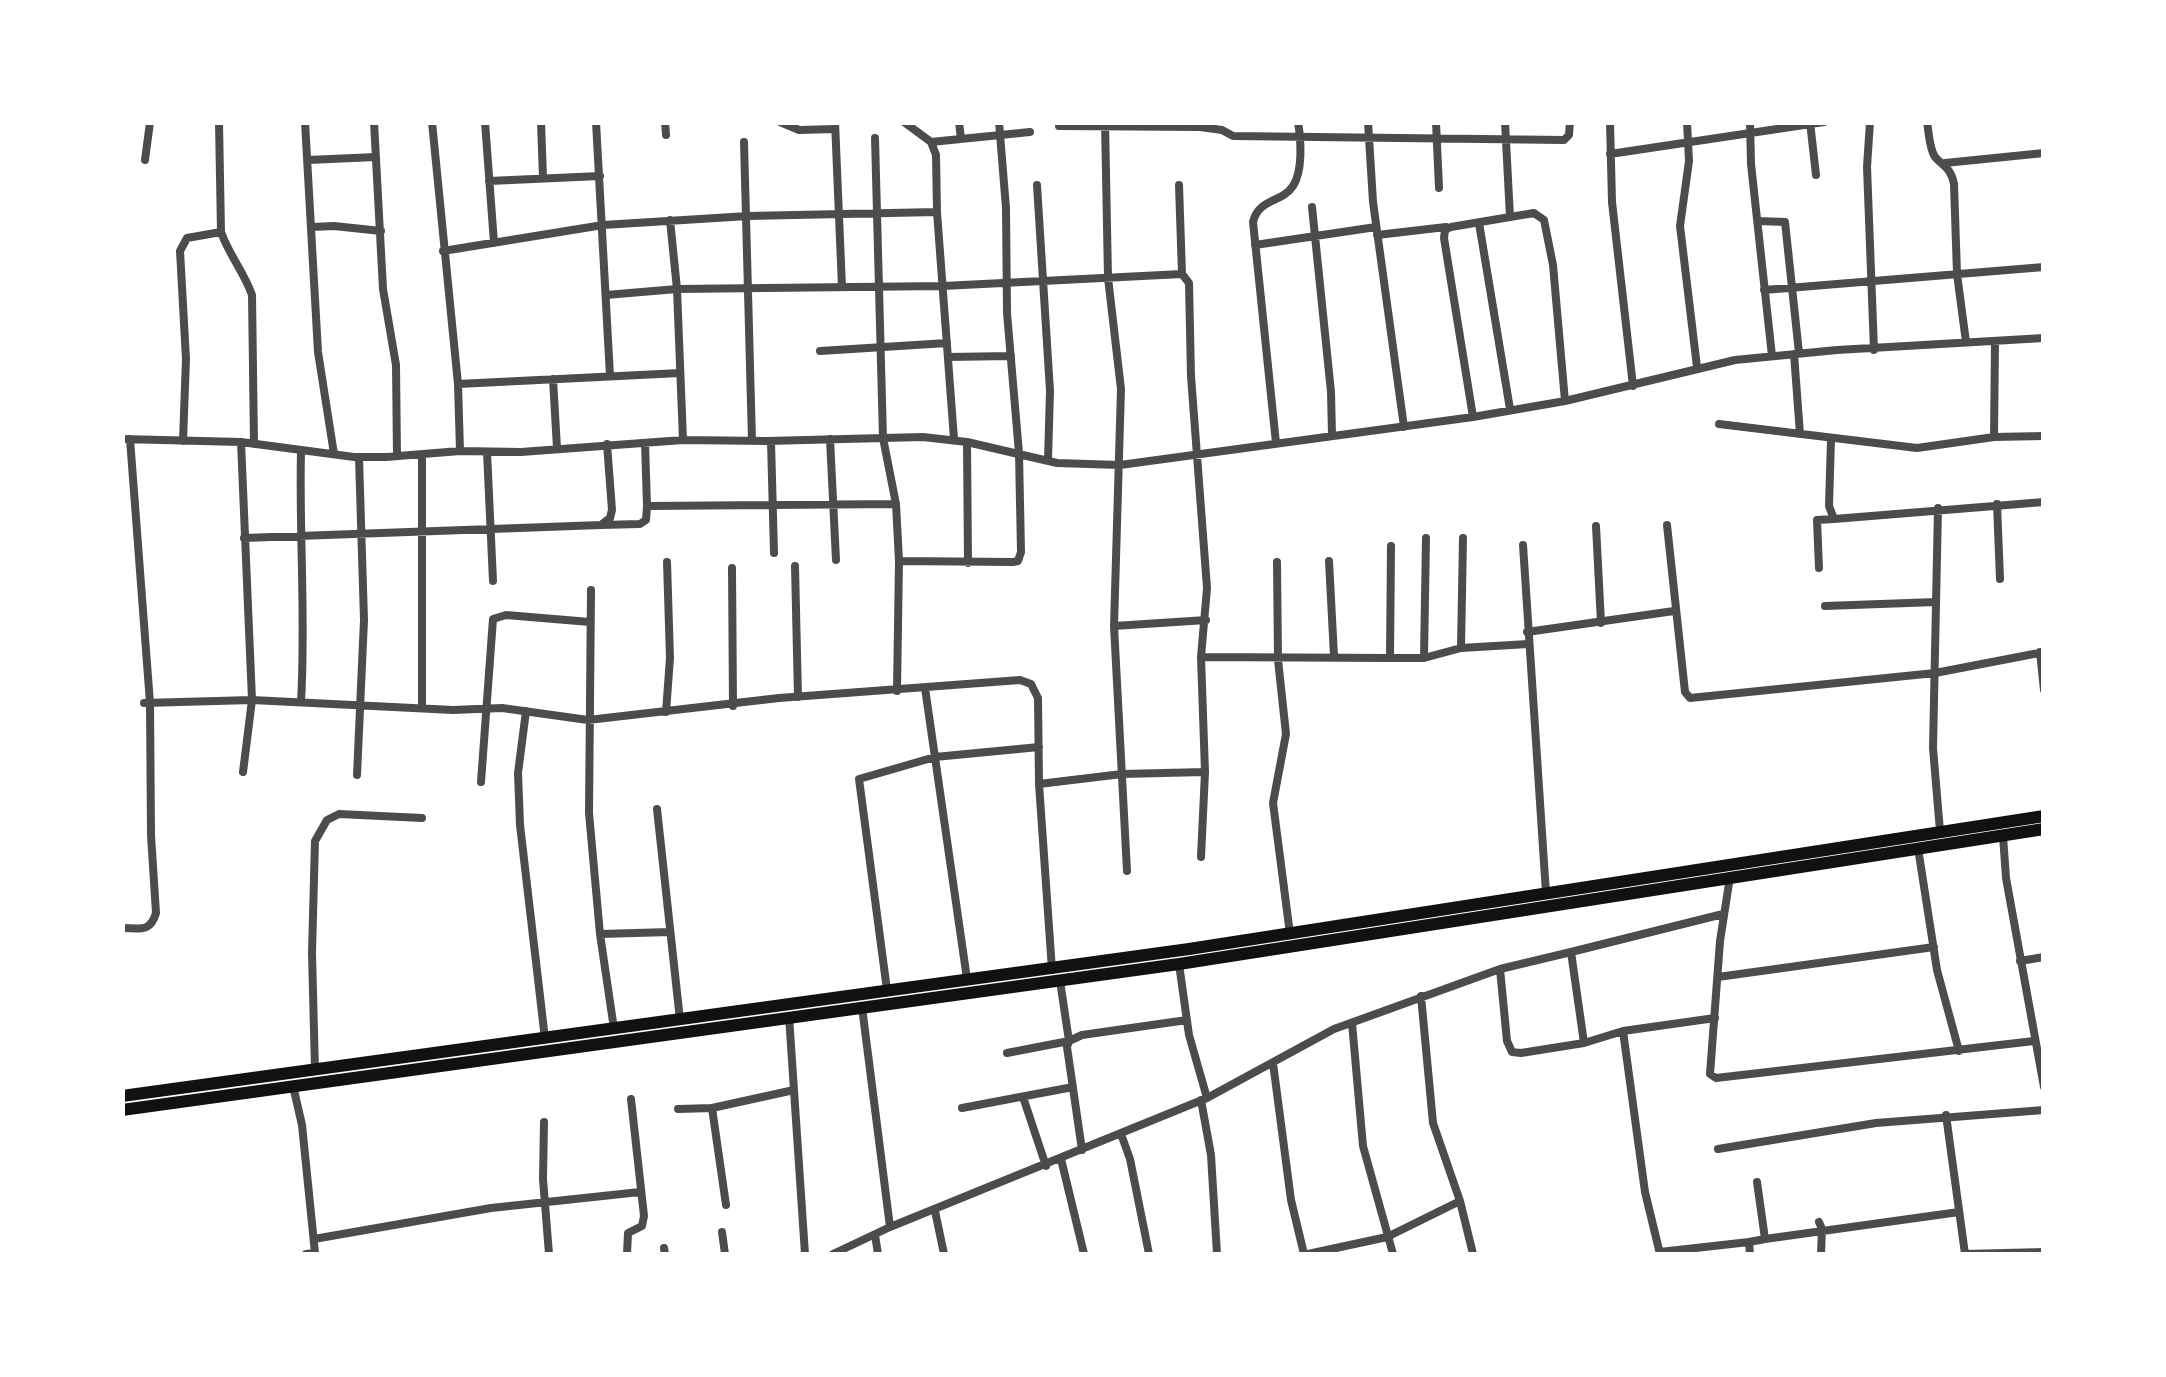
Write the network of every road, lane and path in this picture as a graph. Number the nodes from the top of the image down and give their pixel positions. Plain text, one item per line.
1 (150, 122) edge
2 (220, 122) edge
3 (305, 122) edge
4 (374, 122) edge
5 (432, 122) edge
6 (485, 122) edge
7 (540, 122) edge
8 (596, 122) edge
9 (665, 122) edge
10 (780, 122) edge
11 (904, 122) edge
12 (960, 122) edge
13 (999, 122) edge
14 (1298, 122) edge
15 (1368, 122) edge
16 (1436, 122) edge
17 (1505, 122) edge
18 (1570, 122) edge
19 (1610, 122) edge
20 (1687, 122) edge
21 (1750, 122) edge
22 (1824, 122) edge
23 (1870, 122) edge
24 (1927, 122) edge
25 (1810, 123) edge
26 (1105, 124) edge
27 (835, 126) edge
28 (1060, 126) dead end
29 (1221, 126) edge
30 (1030, 132) dead end
31 (666, 135) dead end
32 (1000, 135) junction
33 (1750, 135) junction
34 (1367, 137) junction
35 (875, 138) dead end
36 (961, 138) junction
37 (1300, 138) junction
38 (1436, 139) junction
39 (1504, 140) junction
40 (744, 142) dead end
41 (931, 142) junction
42 (1688, 143) junction
43 (2044, 153) edge
44 (1610, 154) junction
45 (376, 157) junction
46 (145, 160) dead end
47 (308, 160) junction
48 (1945, 163) junction
49 (1816, 175) dead end
50 (600, 176) junction
51 (543, 178) junction
52 (489, 182) junction
53 (1037, 185) dead end
54 (1179, 185) dead end
55 (1439, 188) dead end
56 (1312, 207) dead end
57 (876, 212) junction
58 (937, 212) junction
59 (840, 214) junction
60 (748, 216) junction
61 (1510, 217) junction
62 (670, 220) junction
63 (1758, 221) junction
64 (1478, 223) junction
65 (603, 225) junction
66 (1451, 227) junction
67 (312, 228) junction
68 (381, 231) junction
69 (1377, 231) junction
70 (221, 232) junction
71 (1316, 238) junction
72 (494, 242) junction
73 (1256, 244) junction
74 (443, 251) junction
75 (2044, 266) edge
76 (1182, 274) junction
77 (1958, 274) junction
78 (1108, 278) junction
79 (1041, 281) junction
80 (1870, 281) junction
81 (1006, 283) junction
82 (878, 284) junction
83 (842, 286) junction
84 (943, 286) junction
85 (1792, 288) junction
86 (677, 289) junction
87 (750, 289) junction
88 (1764, 290) junction
89 (606, 294) junction
90 (2044, 338) edge
91 (1966, 342) junction
92 (1995, 342) junction
93 (947, 343) junction
94 (879, 348) junction
95 (1874, 350) junction
96 (820, 352) dead end
97 (1796, 354) junction
98 (1011, 356) junction
99 (1772, 356) junction
100 (948, 357) junction
101 (1696, 367) junction
102 (680, 373) junction
103 (610, 376) junction
104 (552, 379) junction
105 (458, 384) junction
106 (1633, 386) junction
107 (1566, 401) junction
108 (1510, 410) junction
109 (1473, 417) junction
110 (1720, 424) dead end
111 (1404, 427) junction
112 (1800, 434) junction
113 (1332, 435) junction
114 (1994, 436) junction
115 (2044, 436) edge
116 (882, 438) junction
117 (1831, 438) junction
118 (126, 439) edge
119 (830, 439) junction
120 (954, 439) junction
121 (683, 440) junction
122 (183, 441) junction
123 (752, 441) junction
124 (772, 441) junction
125 (242, 442) junction
126 (967, 442) junction
127 (1276, 442) junction
128 (645, 443) junction
129 (254, 444) junction
130 (607, 444) junction
131 (557, 448) junction
132 (460, 450) junction
133 (301, 451) junction
134 (487, 452) junction
135 (1198, 452) junction
136 (1019, 453) junction
137 (334, 454) junction
138 (396, 456) junction
139 (422, 456) junction
140 (359, 457) junction
141 (1048, 460) junction
142 (1120, 465) junction
143 (136, 498) junction
144 (122, 499) edge
145 (2044, 502) edge
146 (896, 504) junction
147 (1996, 504) junction
148 (833, 505) junction
149 (646, 506) junction
150 (771, 508) junction
151 (1938, 508) junction
152 (1834, 518) junction
153 (1667, 524) dead end
154 (601, 525) junction
155 (1596, 526) dead end
156 (491, 529) junction
157 (423, 532) junction
158 (362, 534) junction
159 (300, 536) junction
160 (244, 538) junction
161 (1426, 538) dead end
162 (1463, 538) dead end
163 (1524, 544) dead end
164 (1391, 546) dead end
165 (774, 553) dead end
166 (836, 560) dead end
167 (900, 561) junction
168 (1329, 561) dead end
169 (667, 562) dead end
170 (1276, 562) dead end
171 (968, 563) junction
172 (795, 566) dead end
173 (732, 568) dead end
174 (1819, 568) dead end
175 (2000, 579) dead end
176 (493, 580) dead end
177 (591, 590) dead end
178 (1936, 602) junction
179 (1826, 606) dead end
180 (1674, 611) junction
181 (1206, 620) junction
182 (590, 622) junction
183 (1601, 623) junction
184 (1114, 626) junction
185 (1527, 632) junction
186 (1528, 644) junction
187 (1461, 648) junction
188 (2042, 652) edge
189 (1334, 656) junction
190 (1200, 657) junction
191 (1390, 658) junction
192 (1424, 658) junction
193 (1278, 660) junction
194 (1935, 673) junction
195 (925, 688) junction
196 (2044, 690) edge
197 (898, 691) junction
198 (798, 697) junction
199 (252, 700) junction
200 (301, 702) junction
201 (147, 703) junction
202 (362, 706) junction
203 (732, 706) junction
204 (422, 708) junction
205 (486, 709) junction
206 (526, 711) junction
207 (666, 712) junction
208 (588, 720) junction
209 (1038, 747) junction
210 (935, 757) junction
211 (243, 772) dead end
212 (1205, 772) junction
213 (1122, 774) junction
214 (358, 775) dead end
215 (481, 782) dead end
216 (1039, 784) junction
217 (656, 808) dead end
218 (2044, 816) edge
219 (422, 818) dead end
220 (2044, 829) edge
221 (1940, 832) junction
222 (2003, 836) junction
223 (1918, 848) junction
224 (1201, 857) dead end
225 (1127, 871) dead end
226 (1730, 877) junction
227 (1546, 893) junction
228 (1723, 914) junction
229 (122, 928) edge
230 (670, 932) junction
231 (600, 934) junction
232 (1290, 934) junction
233 (1934, 947) junction
234 (1571, 952) junction
235 (2044, 957) edge
236 (2020, 961) junction
237 (1179, 964) junction
238 (1049, 967) junction
239 (1500, 969) junction
240 (1718, 977) junction
241 (967, 979) junction
242 (1059, 979) junction
243 (887, 990) junction
244 (1421, 996) junction
245 (862, 1006) junction
246 (789, 1016) junction
247 (1715, 1018) junction
248 (680, 1020) junction
249 (1187, 1020) junction
250 (1352, 1023) junction
251 (614, 1030) junction
252 (1623, 1031) junction
253 (544, 1039) junction
254 (1070, 1041) junction
255 (2034, 1041) junction
256 (1584, 1043) junction
257 (1958, 1051) junction
258 (1006, 1053) dead end
259 (1273, 1063) junction
260 (2042, 1069) edge
261 (315, 1070) junction
262 (293, 1086) junction
263 (1073, 1087) junction
264 (2044, 1087) edge
265 (794, 1090) junction
266 (122, 1096) edge
267 (1023, 1097) junction
268 (631, 1098) dead end
269 (1204, 1099) junction
270 (712, 1108) junction
271 (962, 1108) dead end
272 (678, 1109) dead end
273 (122, 1110) edge
274 (2044, 1110) edge
275 (1946, 1115) junction
276 (544, 1122) dead end
277 (1121, 1134) junction
278 (1718, 1149) dead end
279 (1082, 1150) junction
280 (1061, 1159) junction
281 (1046, 1166) junction
282 (1757, 1182) dead end
283 (640, 1192) junction
284 (544, 1201) junction
285 (1460, 1201) junction
286 (726, 1205) dead end
287 (935, 1211) junction
288 (1959, 1212) junction
289 (1821, 1225) junction
290 (890, 1228) junction
291 (722, 1232) dead end
292 (874, 1235) junction
293 (1388, 1237) junction
294 (1765, 1238) junction
295 (314, 1239) junction
296 (1749, 1242) junction
297 (2044, 1252) edge
298 (1660, 1253) edge
299 (306, 1254) edge
300 (549, 1254) edge
301 (626, 1254) edge
302 (725, 1254) edge
303 (804, 1254) edge
304 (833, 1254) edge
305 (878, 1254) edge
306 (944, 1254) edge
307 (1084, 1254) edge
308 (1149, 1254) edge
309 (1217, 1254) edge
310 (1306, 1254) edge
311 (1392, 1254) edge
312 (1473, 1254) edge
313 (1750, 1254) edge
314 (1821, 1254) edge
315 (1965, 1254) edge

1 - 46 street
2 - 70 street
3 - 47 street
4 - 45 street
5 - 74 street
6 - 52 street
7 - 51 street
8 - 50 street
9 - 31 street
10 - 27 street
11 - 41 street
12 - 36 street
13 - 32 street
14 - 37 street
15 - 34 street
16 - 38 street
17 - 39 street
18 - 39 street
19 - 44 street
20 - 42 street
21 - 33 street
22 - 25 street
23 - 80 street
24 - 48 street
25 - 33 street
25 - 49 street
26 - 28 street
26 - 29 street
26 - 78 street
27 - 59 street
29 - 37 street
30 - 32 street
32 - 36 street
32 - 81 street
33 - 42 street
33 - 63 street
34 - 37 street
34 - 38 street
34 - 69 street
35 - 57 street
36 - 41 street
37 - 73 street
38 - 39 street
38 - 55 street
39 - 61 street
40 - 60 street
41 - 58 street
42 - 44 street
42 - 101 street
43 - 48 street
44 - 106 street
45 - 47 street
45 - 68 street
47 - 67 street
48 - 77 street
50 - 51 street
50 - 65 street
51 - 52 street
52 - 72 street
53 - 79 street
54 - 76 street
56 - 71 street
57 - 58 street
57 - 59 street
57 - 82 street
58 - 84 street
59 - 60 street
59 - 83 street
60 - 62 street
60 - 87 street
61 - 64 street
61 - 107 street
62 - 65 street
62 - 86 street
63 - 85 street
63 - 88 street
64 - 66 street
64 - 108 street
65 - 72 street
65 - 89 street
66 - 69 street
66 - 109 street
67 - 68 street
67 - 137 street
68 - 138 street
69 - 71 street
69 - 111 street
70 - 122 street
70 - 129 street
71 - 73 street
71 - 113 street
72 - 74 street
73 - 127 street
74 - 105 street
75 - 77 street
76 - 78 street
76 - 135 street
77 - 80 street
77 - 91 street
78 - 79 street
78 - 142 street
79 - 81 street
79 - 141 street
80 - 85 street
80 - 95 street
81 - 84 street
81 - 98 street
82 - 83 street
82 - 84 street
82 - 94 street
83 - 87 street
84 - 93 street
85 - 88 street
85 - 97 street
86 - 87 street
86 - 89 street
86 - 102 street
87 - 123 street
88 - 99 street
89 - 103 street
90 - 92 street
91 - 92 street
91 - 95 street
92 - 114 street
93 - 94 street
93 - 100 street
94 - 96 street
94 - 116 street
95 - 97 street
97 - 99 street
97 - 112 street
98 - 100 street
98 - 136 street
99 - 101 street
100 - 120 street
101 - 106 street
102 - 103 street
102 - 121 street
103 - 104 street
104 - 105 street
104 - 131 street
105 - 132 street
106 - 107 street
107 - 108 street
108 - 109 street
109 - 111 street
110 - 112 street
111 - 113 street
112 - 117 street
113 - 127 street
114 - 115 street
114 - 117 street
116 - 119 street
116 - 120 street
116 - 146 street
117 - 152 street
118 - 122 street
118 - 143 street
119 - 124 street
119 - 148 street
120 - 126 street
121 - 123 street
121 - 128 street
122 - 125 street
123 - 124 street
124 - 150 street
125 - 129 street
125 - 160 street
126 - 136 street
126 - 171 street
127 - 135 street
128 - 130 street
128 - 149 street
129 - 133 street
130 - 131 street
130 - 154 street
131 - 134 street
132 - 134 street
132 - 139 street
133 - 137 street
133 - 159 street
134 - 156 street
135 - 142 street
135 - 181 street
136 - 141 street
136 - 171 street
137 - 140 street
138 - 139 street
138 - 140 street
139 - 157 street
140 - 158 street
141 - 142 street
142 - 184 street
143 - 144 street
143 - 201 street
145 - 147 street
146 - 148 street
146 - 167 street
147 - 151 street
147 - 175 street
148 - 150 street
148 - 166 street
149 - 150 street
149 - 154 street
150 - 165 street
151 - 152 street
151 - 178 street
152 - 174 street
153 - 180 street
154 - 156 street
155 - 183 street
156 - 157 street
156 - 176 street
157 - 158 street
157 - 204 street
158 - 159 street
158 - 202 street
159 - 160 street
159 - 200 street
160 - 199 street
161 - 192 street
162 - 187 street
163 - 185 street
164 - 191 street
167 - 171 street
167 - 197 street
168 - 189 street
169 - 207 street
170 - 193 street
172 - 198 street
173 - 203 street
177 - 182 street
178 - 179 street
178 - 194 street
180 - 183 street
180 - 194 street
181 - 184 street
181 - 190 street
182 - 205 street
182 - 208 street
183 - 185 street
184 - 213 street
185 - 186 street
186 - 187 street
186 - 227 street
187 - 192 street
188 - 194 street
188 - 196 street
189 - 191 street
189 - 193 street
190 - 193 street
190 - 212 street
191 - 192 street
193 - 232 street
194 - 221 street
195 - 197 street
195 - 209 street
195 - 210 street
197 - 198 street
198 - 203 street
199 - 200 street
199 - 201 street
199 - 211 street
200 - 202 street
201 - 229 street
202 - 204 street
202 - 214 street
203 - 207 street
204 - 205 street
205 - 206 street
205 - 215 street
206 - 208 street
206 - 253 street
207 - 208 street
208 - 231 street
209 - 210 street
209 - 216 street
210 - 241 street
210 - 243 street
212 - 213 street
212 - 224 street
213 - 216 street
213 - 225 street
216 - 238 street
217 - 230 street
218 - 221 main road
219 - 261 street
220 - 222 main road
221 - 227 main road
222 - 223 main road
222 - 236 street
223 - 226 main road
223 - 233 street
226 - 228 street
226 - 237 main road
227 - 232 main road
228 - 234 street
228 - 240 street
230 - 231 street
230 - 248 street
231 - 251 street
232 - 238 main road
233 - 240 street
233 - 257 street
234 - 239 street
234 - 256 street
235 - 236 street
236 - 255 street
237 - 242 main road
237 - 249 street
238 - 241 main road
238 - 242 street
239 - 244 street
239 - 256 street
240 - 247 street
241 - 243 main road
242 - 245 main road
242 - 254 street
243 - 248 main road
244 - 250 street
244 - 285 street
245 - 246 main road
245 - 290 street
246 - 262 main road
246 - 265 street
247 - 252 street
247 - 257 street
248 - 251 main road
249 - 254 street
249 - 269 street
250 - 259 street
250 - 293 street
251 - 253 main road
252 - 256 street
252 - 298 street
253 - 261 main road
254 - 258 street
254 - 263 street
255 - 257 street
255 - 260 street
259 - 269 street
259 - 310 street
260 - 264 street
261 - 266 main road
262 - 273 main road
262 - 295 street
263 - 267 street
263 - 279 street
265 - 270 street
265 - 303 street
267 - 271 street
267 - 281 street
268 - 283 street
269 - 277 street
269 - 309 street
270 - 272 street
270 - 286 street
274 - 275 street
275 - 278 street
275 - 288 street
276 - 284 street
277 - 279 street
277 - 308 street
279 - 280 street
280 - 281 street
280 - 307 street
281 - 287 street
282 - 294 street
283 - 284 street
283 - 301 street
284 - 295 street
284 - 300 street
285 - 293 street
285 - 312 street
287 - 290 street
287 - 306 street
288 - 289 street
288 - 315 street
289 - 294 street
289 - 314 street
290 - 292 street
291 - 302 street
292 - 304 street
292 - 305 street
293 - 310 street
293 - 311 street
294 - 296 street
295 - 299 street
296 - 298 street
296 - 313 street
297 - 315 street

